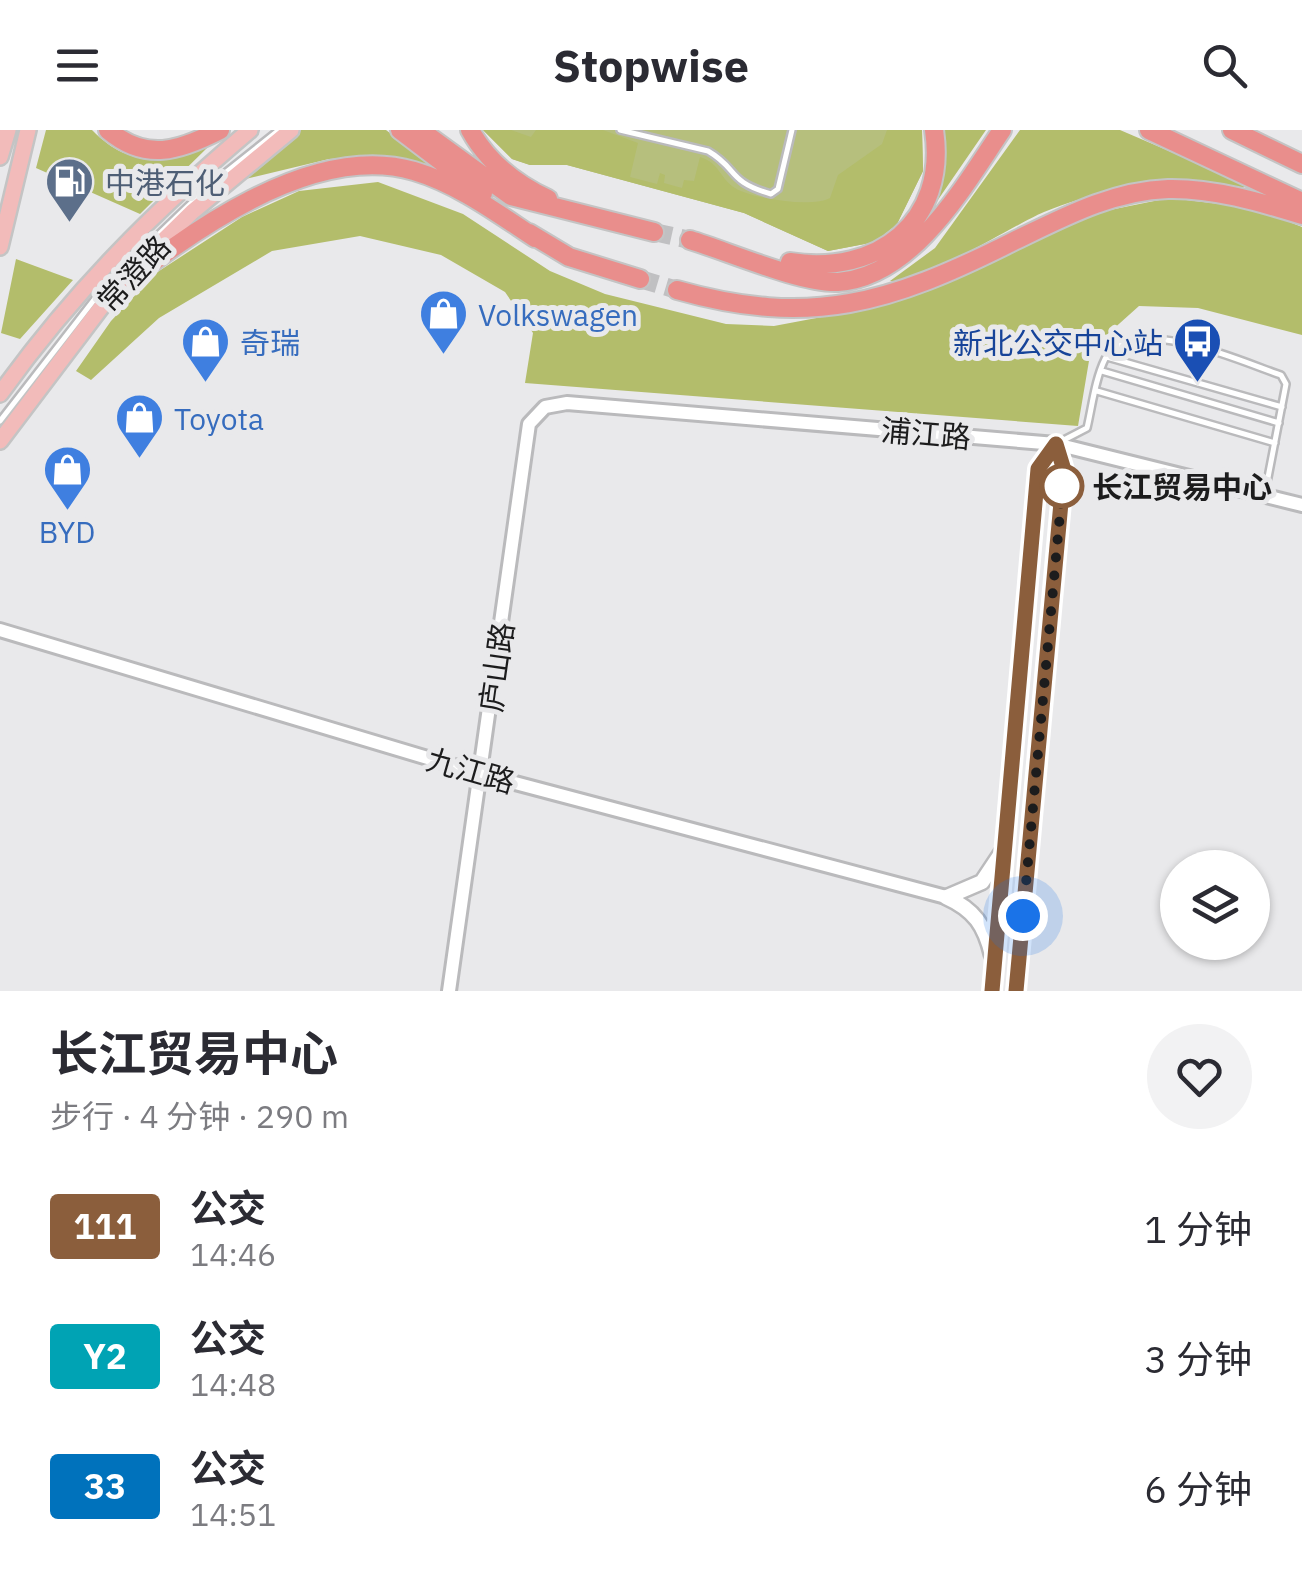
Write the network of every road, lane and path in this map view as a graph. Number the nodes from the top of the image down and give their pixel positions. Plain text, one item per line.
1 (8, 130) edge
2 (28, 130) edge
3 (108, 130) edge
4 (220, 130) edge
5 (250, 130) edge
6 (258, 130) edge
7 (279, 130) edge
8 (291, 130) edge
9 (400, 130) edge
10 (420, 130) edge
11 (470, 130) edge
12 (620, 130) edge
13 (792, 130) edge
14 (934, 130) edge
15 (1002, 130) edge
16 (1013, 130) edge
17 (1149, 130) edge
18 (1232, 130) edge
19 (0, 158) edge
20 (1302, 164) edge
21 (1302, 202) edge
22 (1302, 215) edge
23 (590, 217) junction
24 (654, 232) tunnel mouth
25 (535, 238) junction
26 (690, 240) tunnel mouth
27 (0, 247) edge
28 (727, 252) junction
29 (640, 279) tunnel mouth
30 (677, 290) tunnel mouth
31 (108, 295) junction
32 (758, 309) junction
33 (1106, 357) junction
34 (1102, 371) junction
35 (1097, 390) junction
36 (0, 394) edge
37 (0, 406) edge
38 (1282, 407) junction
39 (544, 408) joint
40 (0, 421) edge
41 (1279, 423) junction
42 (0, 441) edge
43 (1274, 443) junction
44 (1056, 444) junction
45 (1264, 496) junction
46 (1302, 505) edge
47 (0, 630) edge
48 (482, 774) junction
49 (1006, 844) junction
50 (946, 897) junction
51 (995, 966) junction
52 (449, 991) edge
53 (992, 991) edge
54 (1016, 991) edge

1 - 19 main road
2 - 27 main road
3 - 4 highway
5 - 36 main road, 常澄路
6 - 37 lane
7 - 40 lane
8 - 31 main road, 常澄路
9 - 25 highway
10 - 23 highway
11 - 23 highway
12 - 13 lane
14 - 28 highway
15 - 28 highway
16 - 32 highway
17 - 21 highway
18 - 20 highway
22 - 32 highway
23 - 24 highway
25 - 29 highway
25 - 31 highway
26 - 28 highway
30 - 32 highway
31 - 42 main road, 常澄路
33 - 34 lane
33 - 38 lane
33 - 38 lane
34 - 35 lane
34 - 41 lane
35 - 43 lane
35 - 44 lane
38 - 41 lane
39 - 44 street, 浦江路
39 - 48 street, 庐山路
41 - 43 lane
43 - 45 lane
44 - 45 street, 浦江路
44 - 49 main road
44 - 54 main road
45 - 46 street, 浦江路
47 - 48 street, 九江路
48 - 50 street, 九江路
48 - 52 street, 庐山路
49 - 50 main road
49 - 51 main road
50 - 51 main road
51 - 53 main road

